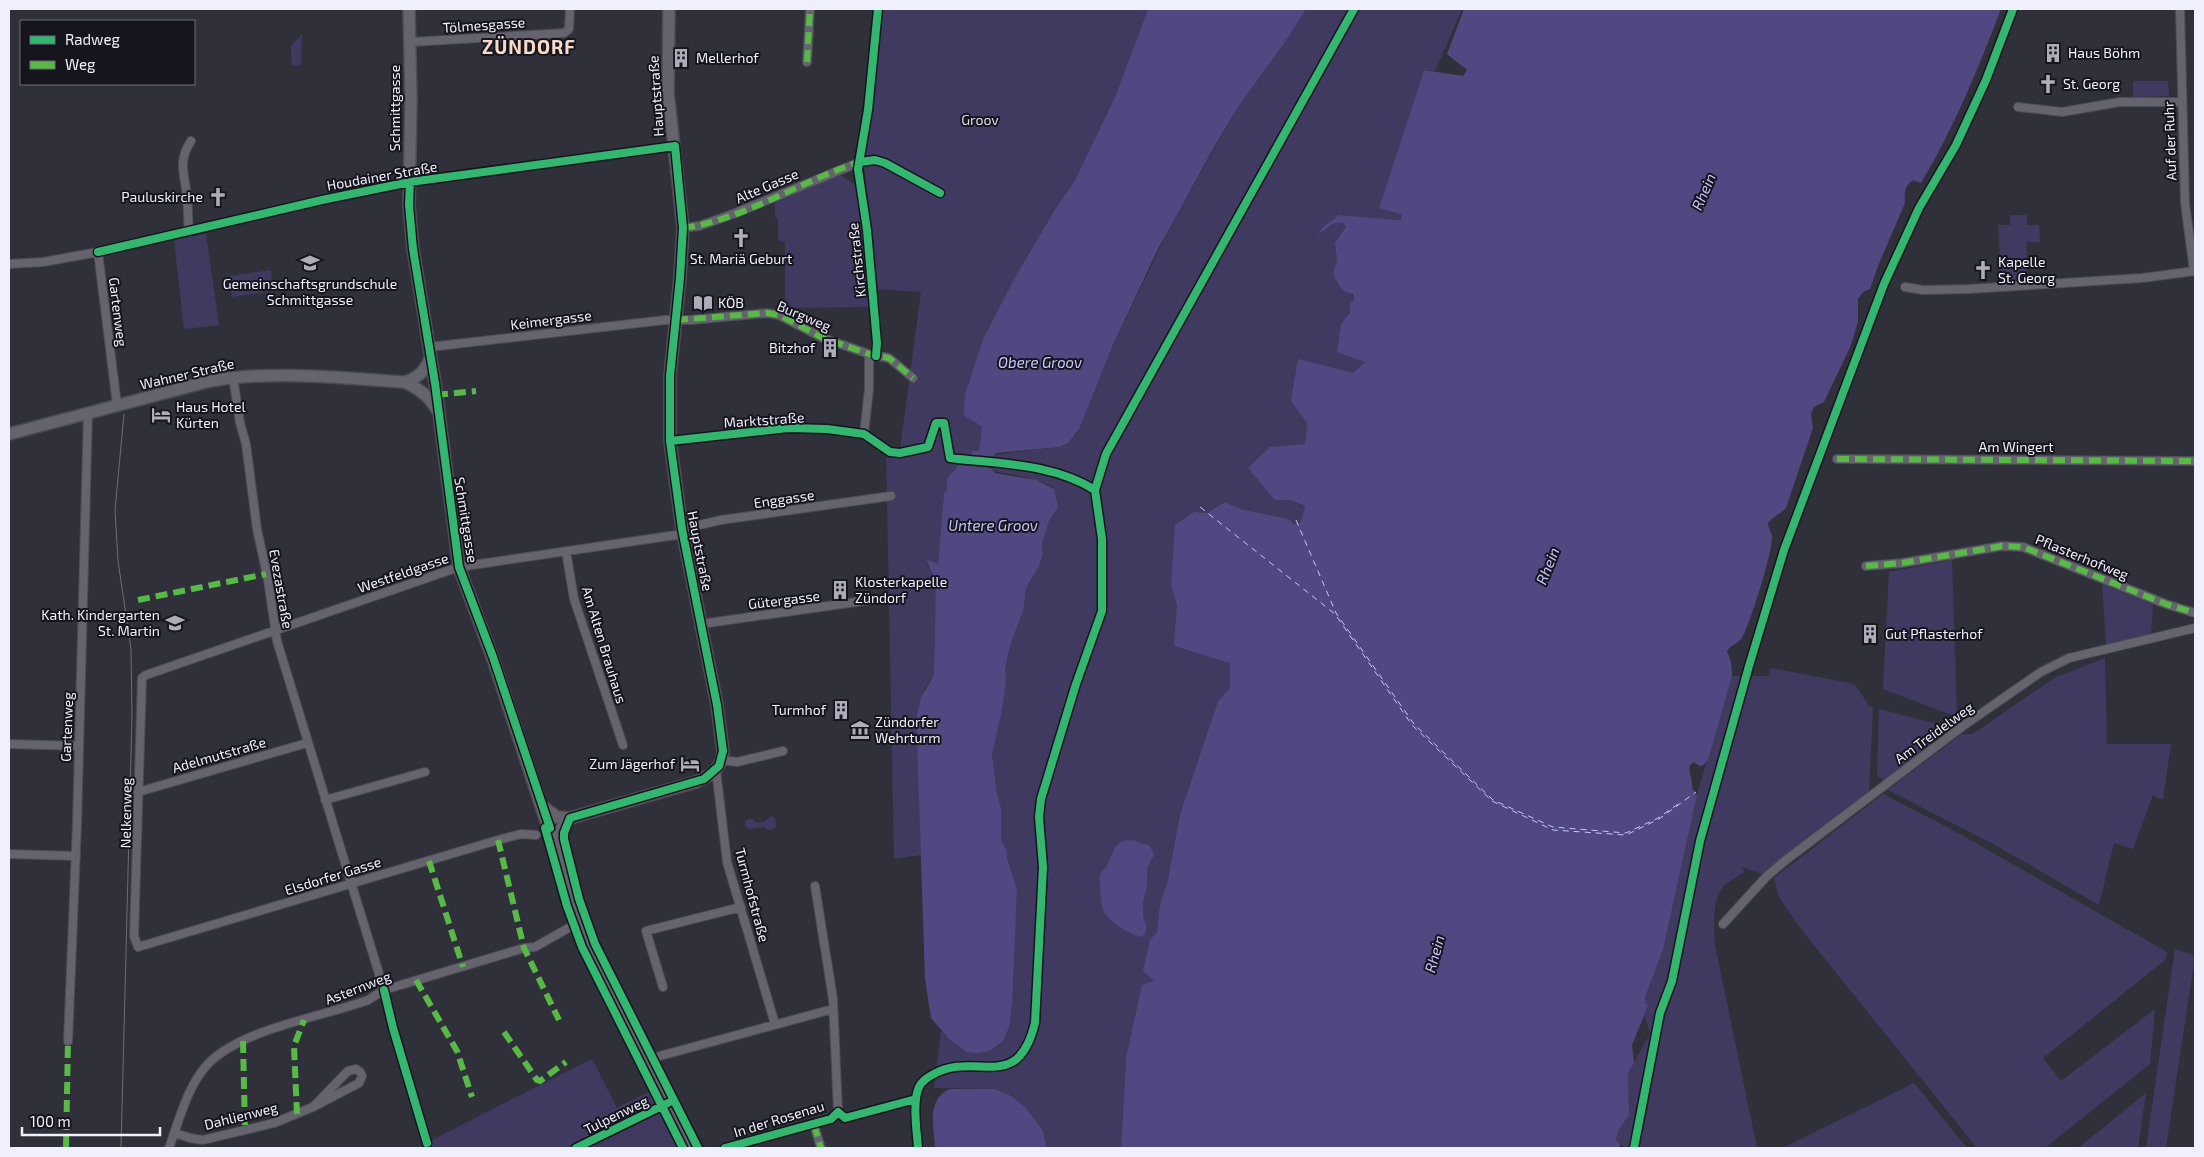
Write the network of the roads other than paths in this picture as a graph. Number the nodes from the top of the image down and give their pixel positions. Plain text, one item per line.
1 (409, 9) edge
2 (570, 9) edge
3 (668, 9) edge
4 (810, 9) edge
5 (2180, 9) edge
6 (410, 42) junction
7 (806, 62) dead end
8 (2181, 102) junction
9 (2018, 107) dead end
10 (191, 141) dead end
11 (675, 146) junction
12 (860, 162) joint
13 (410, 182) junction
14 (683, 228) junction
15 (189, 232) junction
16 (98, 252) junction
17 (9, 264) edge
18 (2195, 271) edge
19 (1905, 287) dead end
20 (676, 320) junction
21 (429, 346) junction
22 (873, 355) junction
23 (430, 358) junction
24 (234, 377) junction
25 (913, 378) dead end
26 (405, 382) junction
27 (116, 405) junction
28 (438, 411) junction
29 (88, 413) junction
30 (9, 434) edge
31 (864, 434) junction
32 (670, 441) junction
33 (900, 453) dead end
34 (1837, 459) dead end
35 (2195, 461) edge
36 (891, 496) dead end
37 (682, 531) junction
38 (566, 551) junction
39 (459, 566) junction
40 (1866, 566) dead end
41 (870, 600) dead end
42 (2195, 613) edge
43 (701, 624) junction
44 (2195, 628) edge
45 (276, 630) junction
46 (142, 678) joint
47 (307, 742) junction
48 (9, 744) edge
49 (623, 745) dead end
50 (79, 746) junction
51 (783, 751) dead end
52 (719, 765) junction
53 (424, 772) dead end
54 (138, 792) junction
55 (325, 800) junction
56 (542, 805) junction
57 (570, 818) junction
58 (536, 835) dead end
59 (556, 848) junction
60 (9, 854) edge
61 (76, 856) junction
62 (351, 884) junction
63 (815, 886) dead end
64 (741, 907) junction
65 (579, 922) junction
66 (1723, 924) dead end
67 (138, 947) joint
68 (663, 987) dead end
69 (384, 990) junction
70 (833, 1008) junction
71 (775, 1024) junction
72 (68, 1042) dead end
73 (645, 1060) junction
74 (667, 1103) junction
75 (313, 1108) junction
76 (814, 1125) junction
77 (175, 1133) junction
78 (170, 1148) edge
79 (576, 1148) edge
80 (691, 1148) edge
81 (725, 1148) edge
82 (821, 1148) edge

1 - 6 main road, Schmittgasse
2 - 6 street, Tölmesgasse
3 - 11 main road, Hauptstraße
4 - 7 street
5 - 8 street, Auf der Ruhr
6 - 13 main road, Schmittgasse
8 - 9 street
8 - 18 street, Auf der Ruhr
10 - 15 street
11 - 13 street, Houdainer Straße
11 - 14 main road, Hauptstraße
12 - 14 street, Alte Gasse
12 - 22 street, Kirchstraße
13 - 15 street, Houdainer Straße
13 - 21 main road, Schmittgasse
14 - 20 main road, Hauptstraße
15 - 16 street, Houdainer Straße
16 - 17 street, Houdainer Straße
16 - 27 street, Gartenweg
18 - 19 street
20 - 21 street, Keimergasse
20 - 22 street, Burgweg
20 - 32 main road, Hauptstraße
21 - 23 main road, Schmittgasse
22 - 25 street, Burgweg
22 - 31 street, Kirchstraße
23 - 26 main road
23 - 28 main road, Schmittgasse
24 - 26 main road, Wahner Straße
24 - 27 main road, Wahner Straße
24 - 45 street, Evezastraße
26 - 28 main road, Wahner Straße
27 - 29 main road, Wahner Straße
28 - 39 main road, Schmittgasse
29 - 30 main road, Wahner Straße
29 - 50 street, Gartenweg
31 - 32 street, Marktstraße
31 - 33 street, Marktstraße
32 - 37 main road, Hauptstraße
34 - 35 street, Am Wingert
36 - 37 street, Enggasse
37 - 38 street, Westfeldgasse
37 - 43 main road, Hauptstraße
38 - 39 street, Westfeldgasse
38 - 49 street, Am Alten Brauhaus
39 - 45 street, Westfeldgasse
39 - 56 main road, Schmittgasse
40 - 42 street, Pflasterhofweg
41 - 43 street, Gütergasse
43 - 52 main road, Hauptstraße
44 - 66 street, Am Treidelweg
45 - 46 street, Westfeldgasse
45 - 47 street, Evezastraße
46 - 54 street, Nelkenweg
47 - 54 street, Adelmutstraße
47 - 55 street, Evezastraße
48 - 50 street
50 - 61 street, Gartenweg
51 - 52 street
52 - 57 main road
52 - 64 street, Turmhofstraße
53 - 55 street
54 - 67 street, Nelkenweg
55 - 62 street, Evezastraße
56 - 57 main road
56 - 59 main road, Schmittgasse
57 - 59 main road
58 - 62 street, Elsdorfer Gasse
59 - 65 main road
60 - 61 street
61 - 72 street, Gartenweg
62 - 67 street, Elsdorfer Gasse
62 - 69 street, Evezastraße
63 - 70 street, In der Rosenau
64 - 68 street
64 - 71 street, Turmhofstraße
65 - 69 street, Asternweg
65 - 73 main road
69 - 77 street, Asternweg
70 - 71 street
70 - 76 street, In der Rosenau
71 - 73 street
73 - 74 main road
74 - 79 street, Tulpenweg
74 - 80 main road
75 - 75 street, Dahlienweg
75 - 77 street, Dahlienweg
76 - 81 street, In der Rosenau
76 - 82 street, In der Rosenau
77 - 78 street, Asternweg

